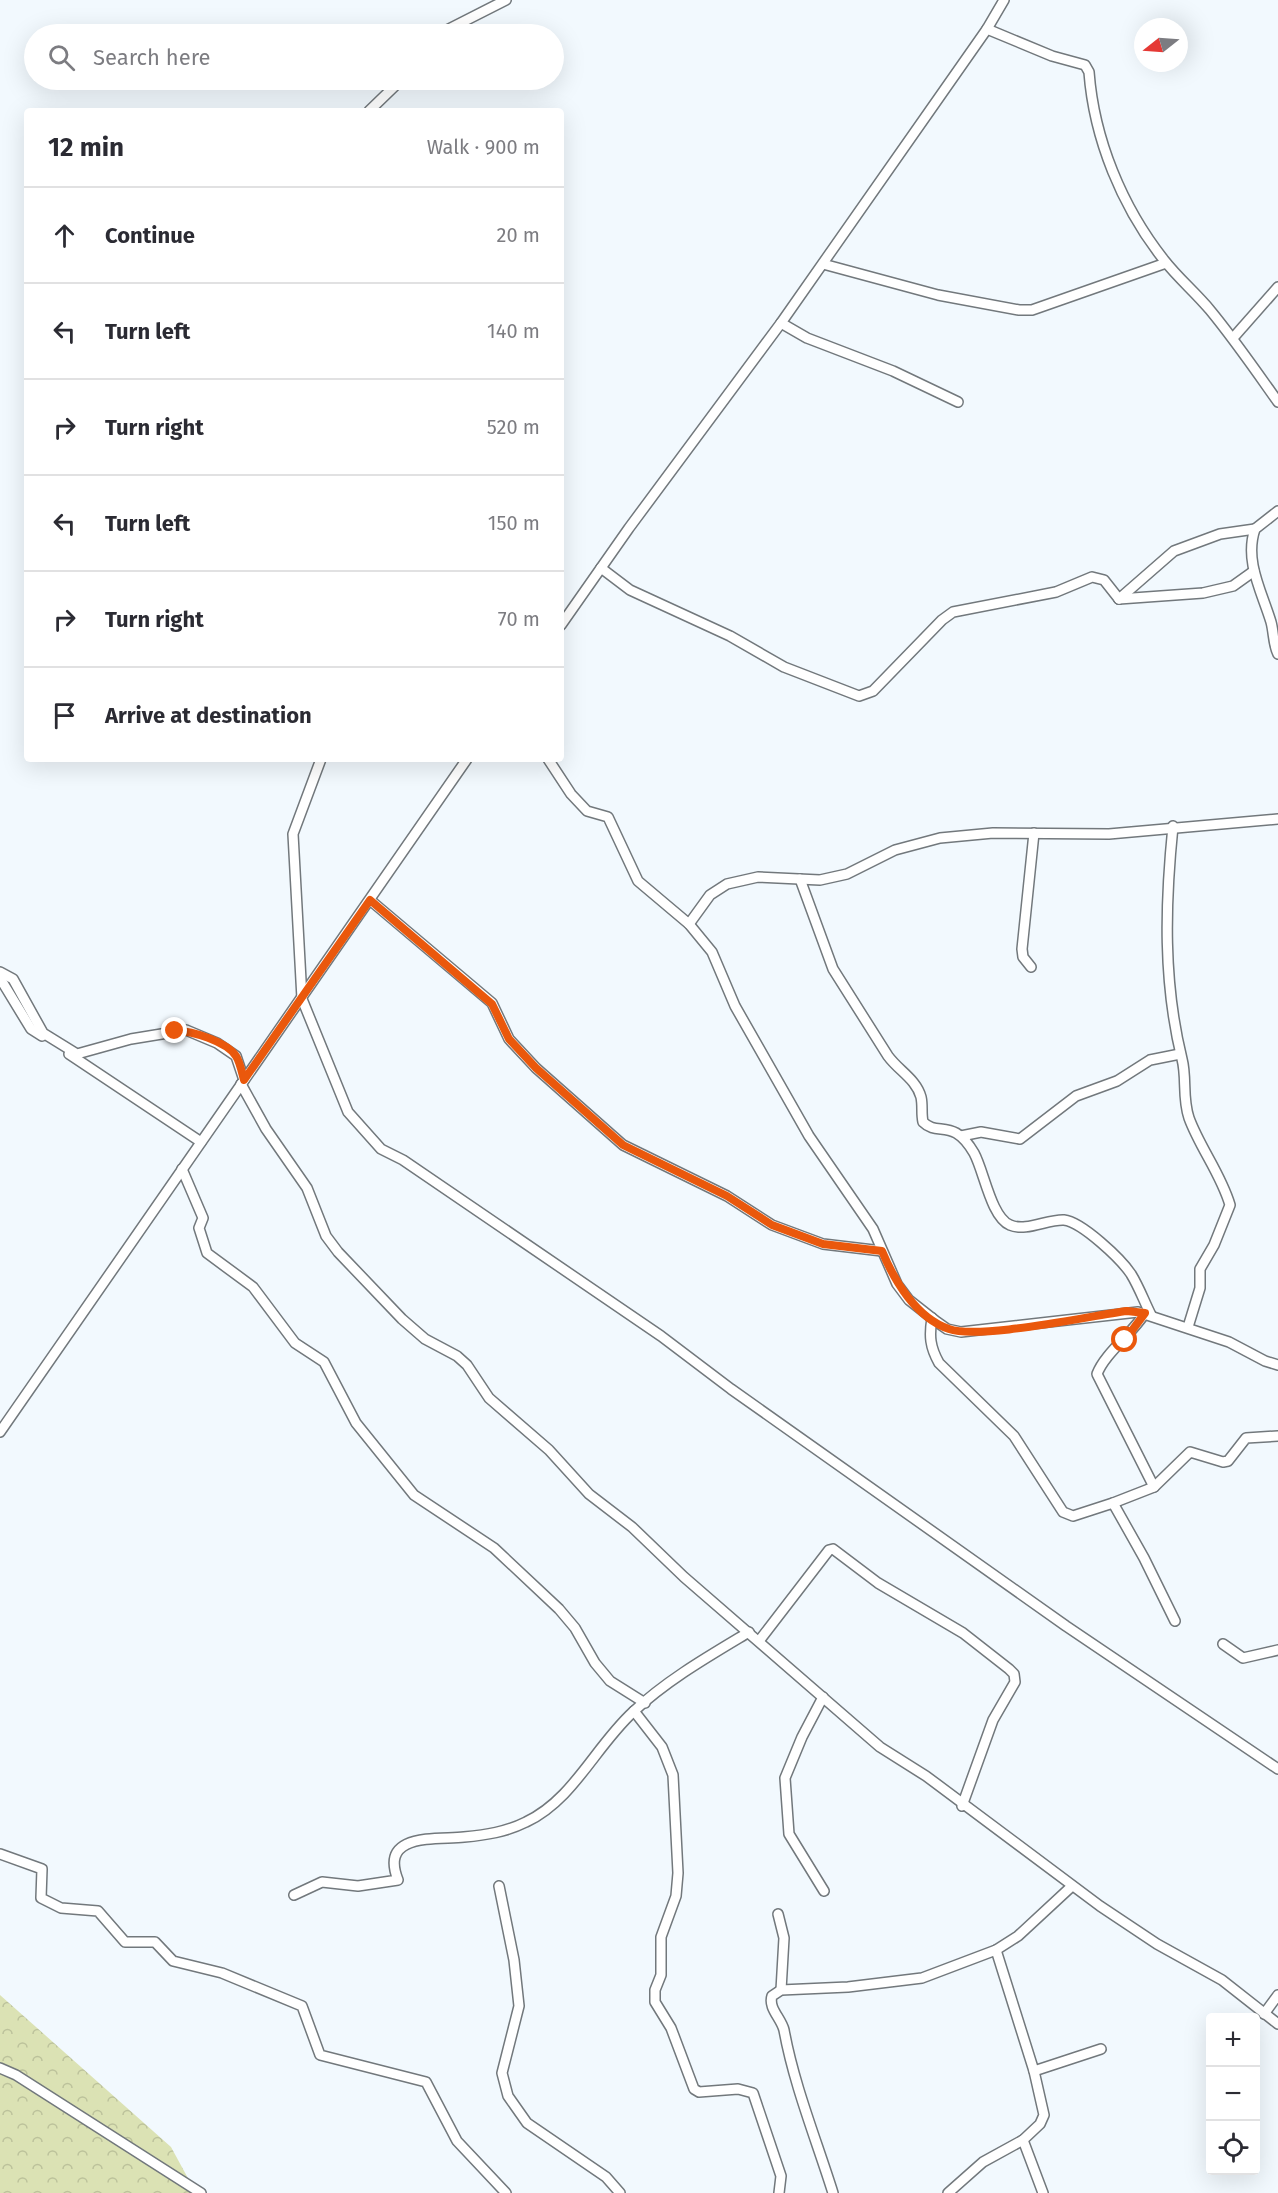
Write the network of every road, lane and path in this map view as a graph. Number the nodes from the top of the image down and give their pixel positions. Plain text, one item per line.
1 (506, 0) edge
2 (1004, 0) edge
3 (459, 24) edge
4 (987, 28) junction
5 (391, 90) edge
6 (372, 108) edge
7 (1166, 263) junction
8 (823, 264) junction
9 (1278, 287) edge
10 (781, 323) junction
11 (1233, 338) junction
12 (958, 402) dead end
13 (1278, 402) edge
14 (1278, 511) edge
15 (1255, 529) junction
16 (601, 568) junction
17 (1254, 571) junction
18 (1119, 599) junction
19 (564, 622) edge
20 (1278, 654) edge
21 (320, 762) edge
22 (465, 762) edge
23 (550, 762) edge
24 (1278, 819) edge
25 (1173, 826) junction
26 (1035, 833) junction
27 (800, 879) junction
28 (370, 900) junction
29 (689, 924) junction
30 (1031, 967) dead end
31 (0, 972) edge
32 (0, 978) edge
33 (302, 999) junction
34 (1179, 1054) junction
35 (242, 1082) junction
36 (962, 1136) junction
37 (201, 1142) junction
38 (182, 1169) junction
39 (882, 1251) junction
40 (1148, 1314) junction
41 (932, 1318) junction
42 (1188, 1328) junction
43 (1278, 1365) edge
44 (0, 1432) edge
45 (1278, 1436) edge
46 (1154, 1487) junction
47 (1113, 1503) junction
48 (1175, 1621) dead end
49 (749, 1632) junction
50 (759, 1641) junction
51 (1223, 1644) dead end
52 (1278, 1650) edge
53 (823, 1697) junction
54 (645, 1703) junction
55 (634, 1711) junction
56 (1278, 1769) edge
57 (962, 1806) junction
58 (0, 1854) edge
59 (499, 1886) dead end
60 (1072, 1886) junction
61 (824, 1891) dead end
62 (294, 1895) dead end
63 (778, 1914) dead end
64 (996, 1950) junction
65 (781, 1990) junction
66 (1278, 1995) edge
67 (1264, 2014) junction
68 (1278, 2024) edge
69 (1101, 2049) dead end
70 (0, 2068) edge
71 (1034, 2071) junction
72 (1023, 2140) junction
73 (201, 2193) edge
74 (506, 2193) edge
75 (620, 2193) edge
76 (778, 2193) edge
77 (833, 2193) edge
78 (948, 2193) edge
79 (1043, 2193) edge

1 - 3 street
2 - 4 street
4 - 7 street
4 - 8 street
5 - 6 street
7 - 8 street
7 - 11 street
8 - 10 street
9 - 11 street
10 - 12 street
10 - 16 street
11 - 13 street
14 - 15 street
15 - 17 street
15 - 18 street
16 - 18 street
16 - 19 street
17 - 18 street
17 - 20 street
21 - 33 street
22 - 28 street
23 - 29 street
24 - 25 street
25 - 26 street
25 - 34 street
26 - 27 street
26 - 30 street
27 - 29 street
27 - 36 street
28 - 33 street
28 - 39 street
29 - 39 street
31 - 35 street
32 - 37 street
33 - 35 street
33 - 56 street
34 - 36 street
34 - 42 street
35 - 37 street
35 - 49 street
36 - 40 street
37 - 38 street
38 - 44 street
38 - 54 street
39 - 41 street
40 - 41 street
40 - 42 street
40 - 46 street
41 - 47 street
42 - 43 street
45 - 46 street
46 - 47 street
47 - 48 street
49 - 50 street
49 - 54 street
50 - 53 street
50 - 57 street
51 - 52 street
53 - 57 street
53 - 61 street
54 - 55 street
55 - 62 street
55 - 76 street
57 - 60 street
58 - 74 street
59 - 75 street
60 - 64 street
60 - 67 street
63 - 65 street
64 - 65 street
64 - 71 street
65 - 77 street
66 - 67 street
67 - 68 street
69 - 71 street
70 - 73 street
71 - 72 street
72 - 78 street
72 - 79 street

